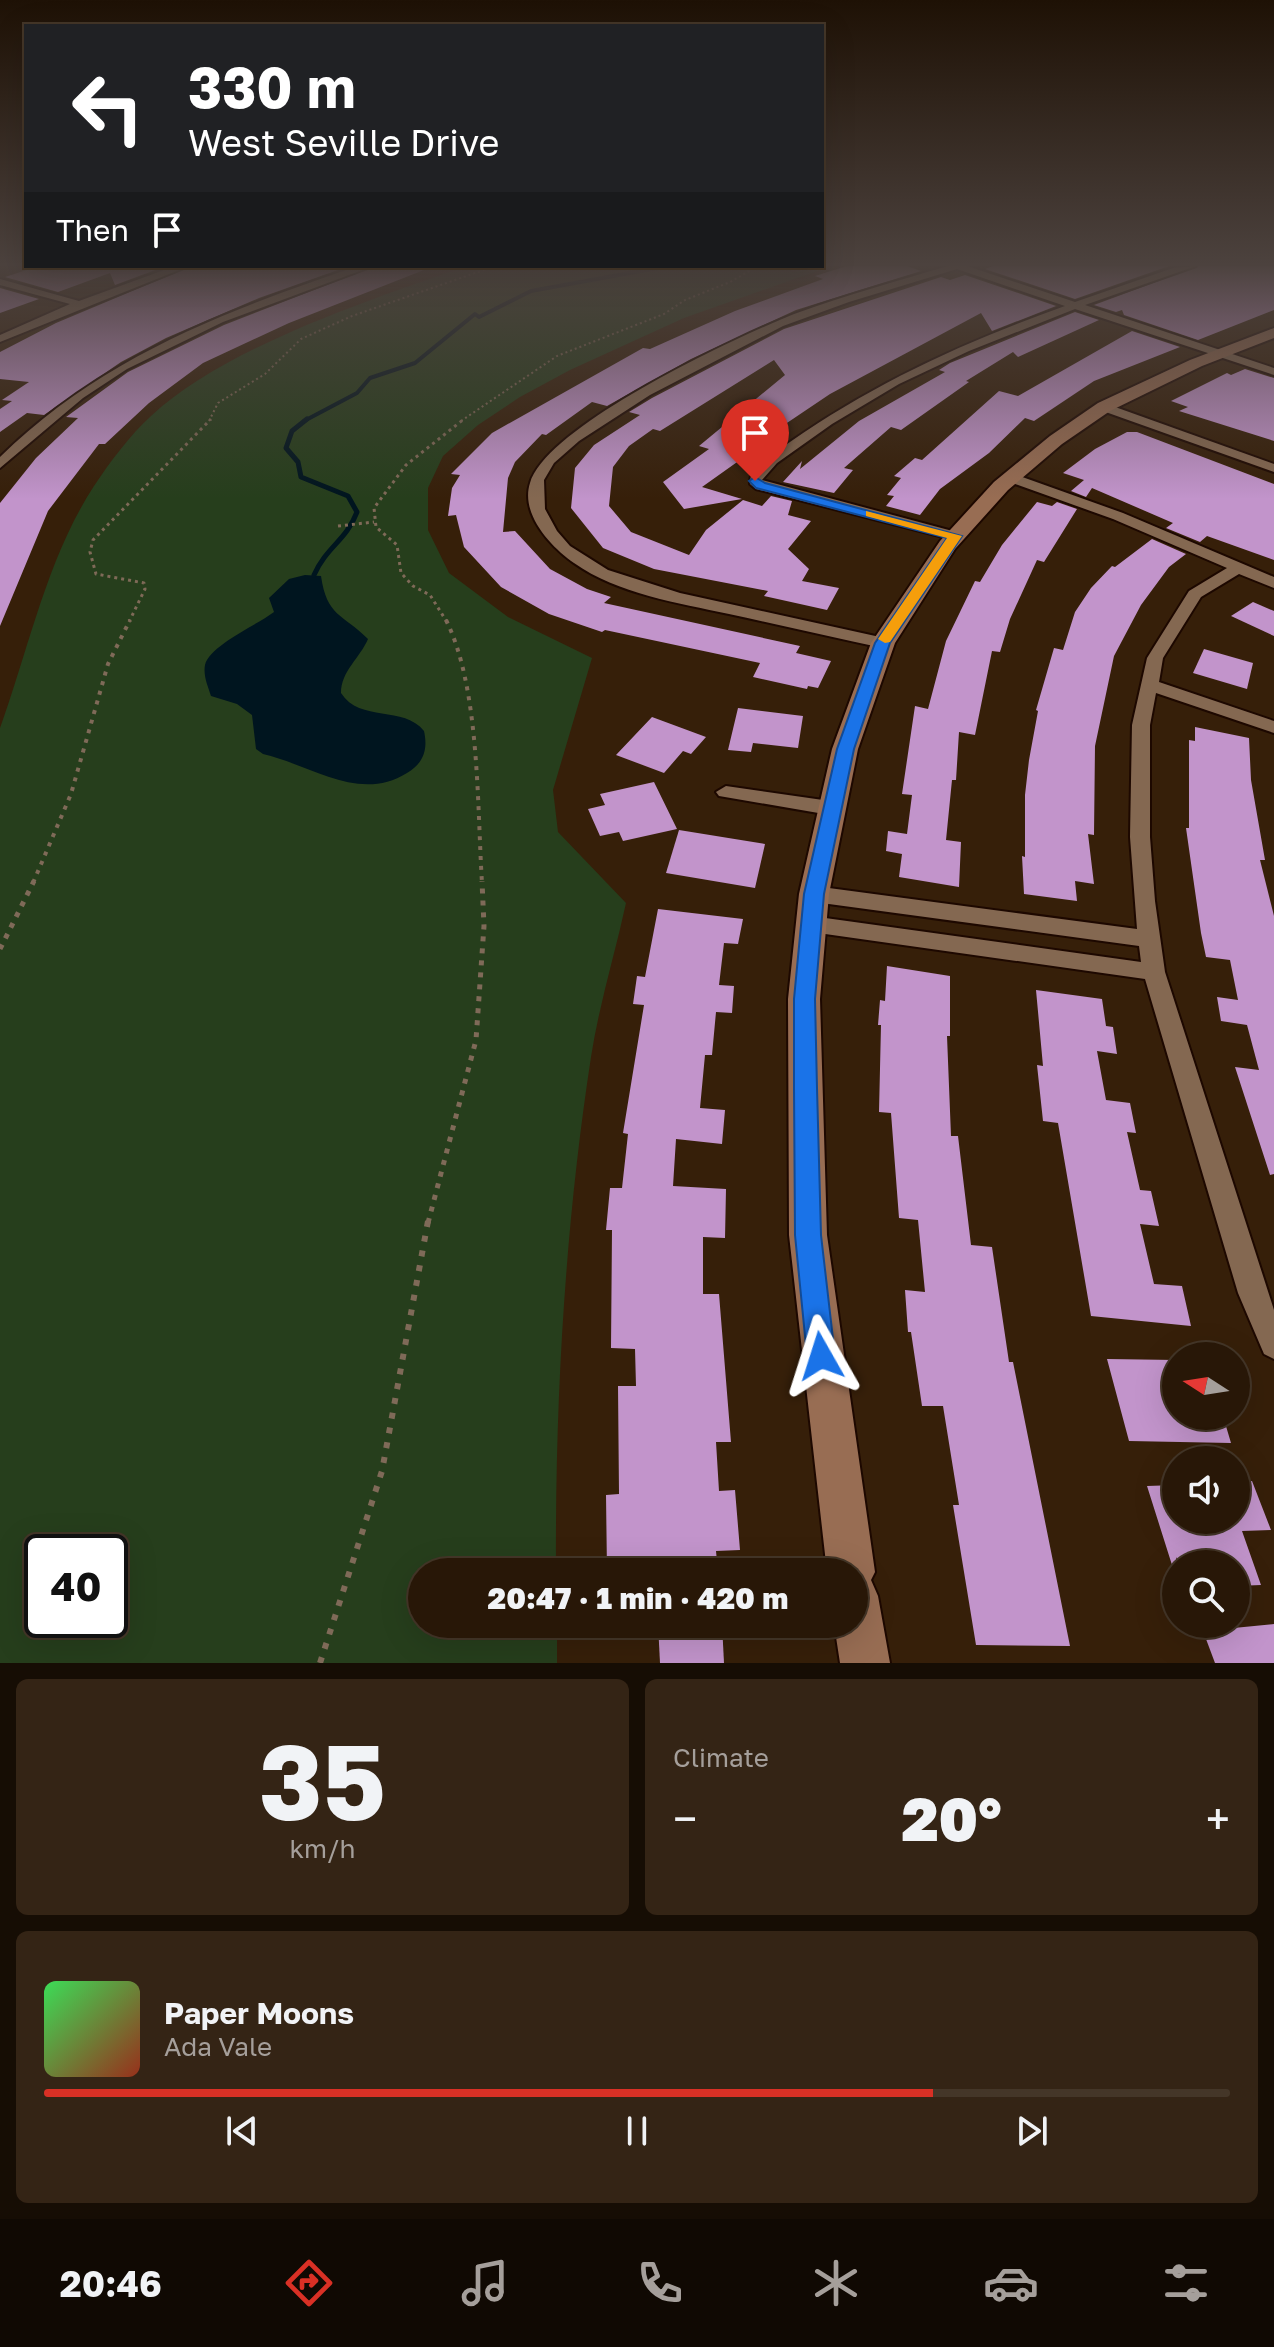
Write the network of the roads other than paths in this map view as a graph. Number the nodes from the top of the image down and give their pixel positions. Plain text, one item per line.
1 (168, 344) edge
2 (738, 344) edge
3 (971, 344) edge
4 (1188, 344) edge
5 (1246, 344) edge
6 (1218, 354) junction
7 (1274, 372) edge
8 (1111, 404) junction
9 (0, 439) edge
10 (22, 440) junction
11 (1274, 457) edge
12 (0, 464) edge
13 (1274, 468) edge
14 (1009, 477) junction
15 (955, 536) junction
16 (1238, 568) junction
17 (1274, 583) edge
18 (883, 643) junction
19 (1149, 685) junction
20 (1274, 727) edge
21 (726, 792) dead end
22 (830, 808) junction
23 (814, 894) junction
24 (1009, 920) junction
25 (811, 924) junction
26 (1148, 939) junction
27 (1012, 952) junction
28 (1154, 972) junction
29 (1274, 1344) edge
30 (849, 1558) edge
31 (861, 1638) edge
32 (865, 1663) edge

1 - 10 street
2 - 18 street
3 - 15 street
4 - 6 street
5 - 6 street
6 - 7 street
6 - 8 street
8 - 11 street
8 - 13 street
8 - 14 street
9 - 10 street
10 - 12 street
14 - 15 street
14 - 16 street
15 - 18 street
16 - 17 street
16 - 19 street
18 - 22 street
19 - 20 street
19 - 26 street
21 - 22 street
22 - 23 street
23 - 24 street
23 - 25 street
24 - 26 street
24 - 27 street
25 - 27 street
25 - 30 street
26 - 28 street
27 - 28 street
28 - 29 street
31 - 32 street

